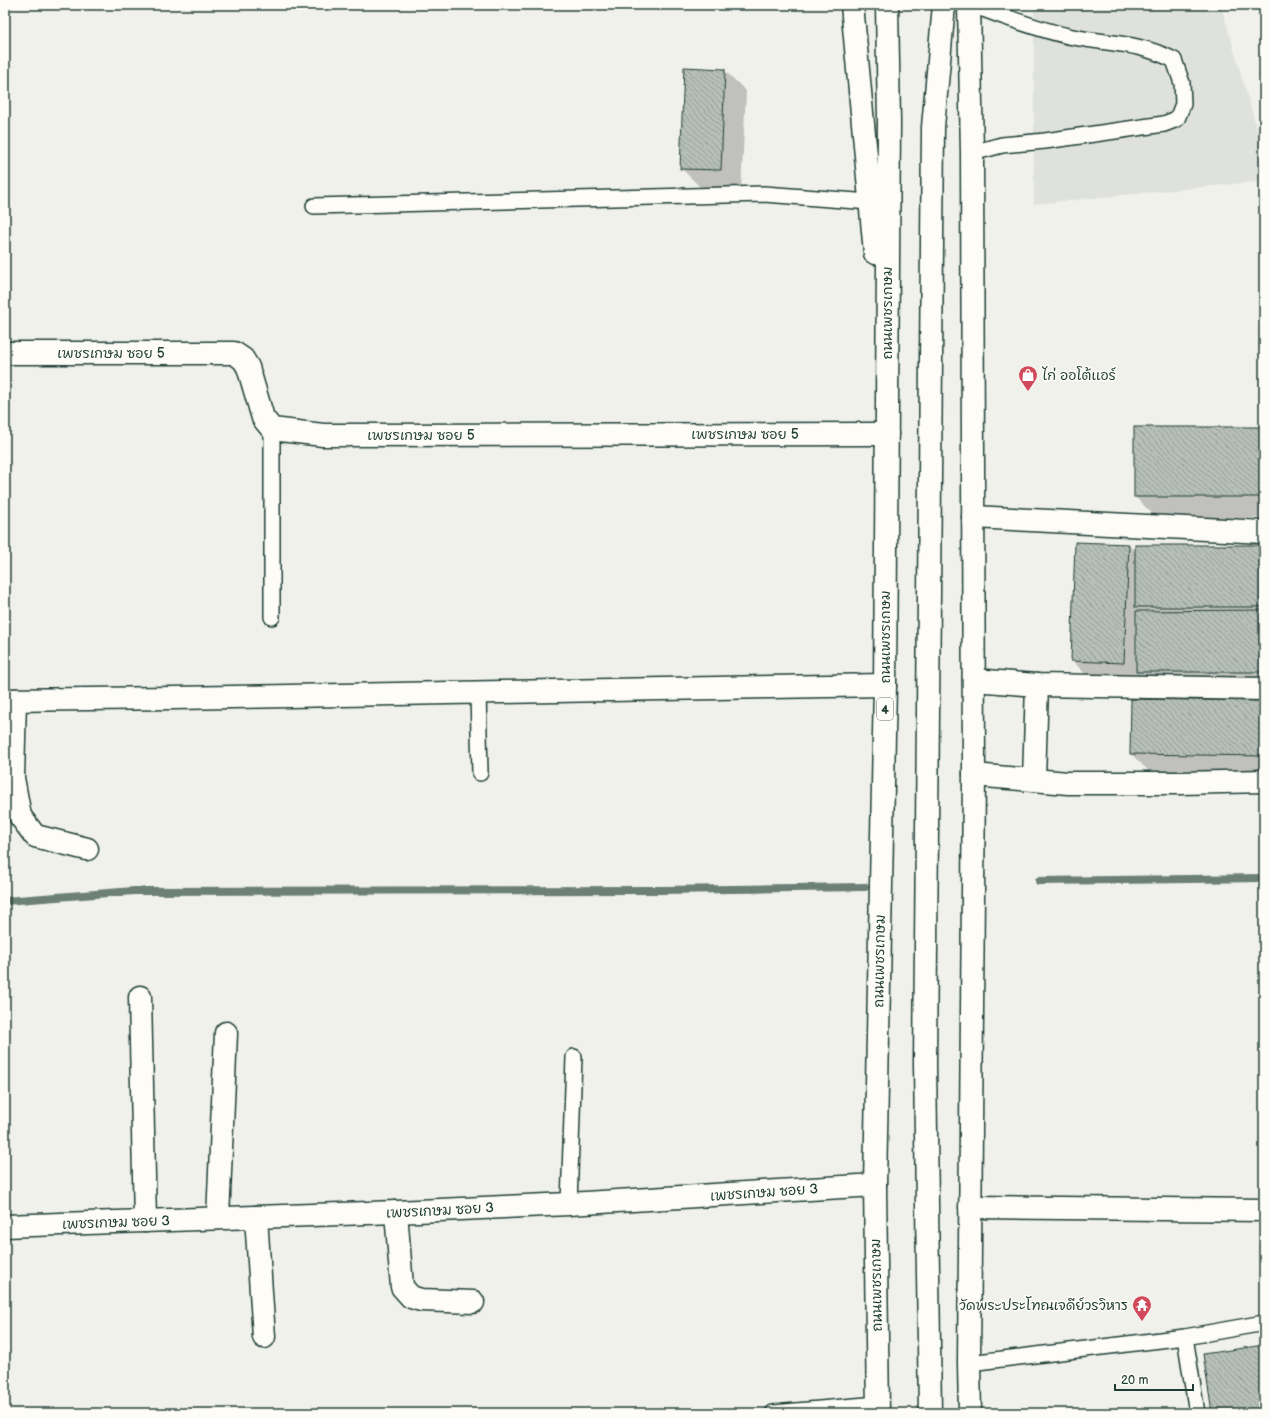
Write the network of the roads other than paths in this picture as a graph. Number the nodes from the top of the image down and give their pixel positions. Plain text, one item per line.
1 (852, 5) edge
2 (887, 5) edge
3 (944, 5) edge
4 (970, 5) edge
5 (972, 153) junction
6 (870, 202) junction
7 (314, 206) dead end
8 (5, 354) edge
9 (887, 380) junction
10 (272, 429) junction
11 (886, 434) junction
12 (973, 516) junction
13 (1264, 532) edge
14 (272, 617) dead end
15 (974, 680) junction
16 (885, 685) junction
17 (1037, 685) junction
18 (1264, 689) edge
19 (478, 692) junction
20 (10, 700) edge
21 (480, 773) dead end
22 (974, 775) junction
23 (1034, 780) junction
24 (1264, 781) edge
25 (87, 849) dead end
26 (140, 998) dead end
27 (226, 1033) dead end
28 (574, 1057) dead end
29 (875, 1185) junction
30 (569, 1204) junction
31 (970, 1207) junction
32 (1264, 1210) edge
33 (396, 1212) junction
34 (256, 1217) junction
35 (218, 1218) junction
36 (145, 1221) junction
37 (5, 1226) edge
38 (473, 1302) dead end
39 (1264, 1323) edge
40 (264, 1337) dead end
41 (1185, 1337) junction
42 (969, 1363) junction
43 (878, 1409) edge
44 (773, 1413) edge
45 (930, 1413) edge
46 (970, 1413) edge
47 (1197, 1413) edge

1 - 6 main road
2 - 9 main road, ถนนเพชรเกษม / 4
3 - 45 main road
4 - 5 main road
4 - 5 lane
5 - 12 main road
6 - 7 lane
6 - 9 main road
8 - 10 main road, เพชรเกษม ซอย 5
9 - 11 main road, ถนนเพชรเกษม / 4
10 - 11 main road, เพชรเกษม ซอย 5
10 - 14 lane
11 - 16 main road, ถนนเพชรเกษม / 4
12 - 13 main road
12 - 15 main road
15 - 17 main road
15 - 22 main road
16 - 19 main road
16 - 29 main road, ถนนเพชรเกษม / 4
17 - 18 main road
17 - 23 main road
19 - 20 main road
19 - 21 lane
20 - 25 main road
22 - 23 main road
22 - 31 main road
23 - 24 main road
26 - 36 main road
27 - 35 main road
28 - 30 lane
29 - 30 main road, เพชรเกษม ซอย 3
29 - 43 main road, ถนนเพชรเกษม / 4
30 - 33 main road, เพชรเกษม ซอย 3
31 - 32 main road
31 - 42 main road
33 - 34 main road, เพชรเกษม ซอย 3
33 - 38 main road
34 - 35 main road, เพชรเกษม ซอย 3
34 - 40 main road
35 - 36 main road, เพชรเกษม ซอย 3
36 - 37 main road, เพชรเกษม ซอย 3
39 - 41 lane
41 - 42 lane
41 - 47 lane
42 - 46 main road
43 - 44 lane

